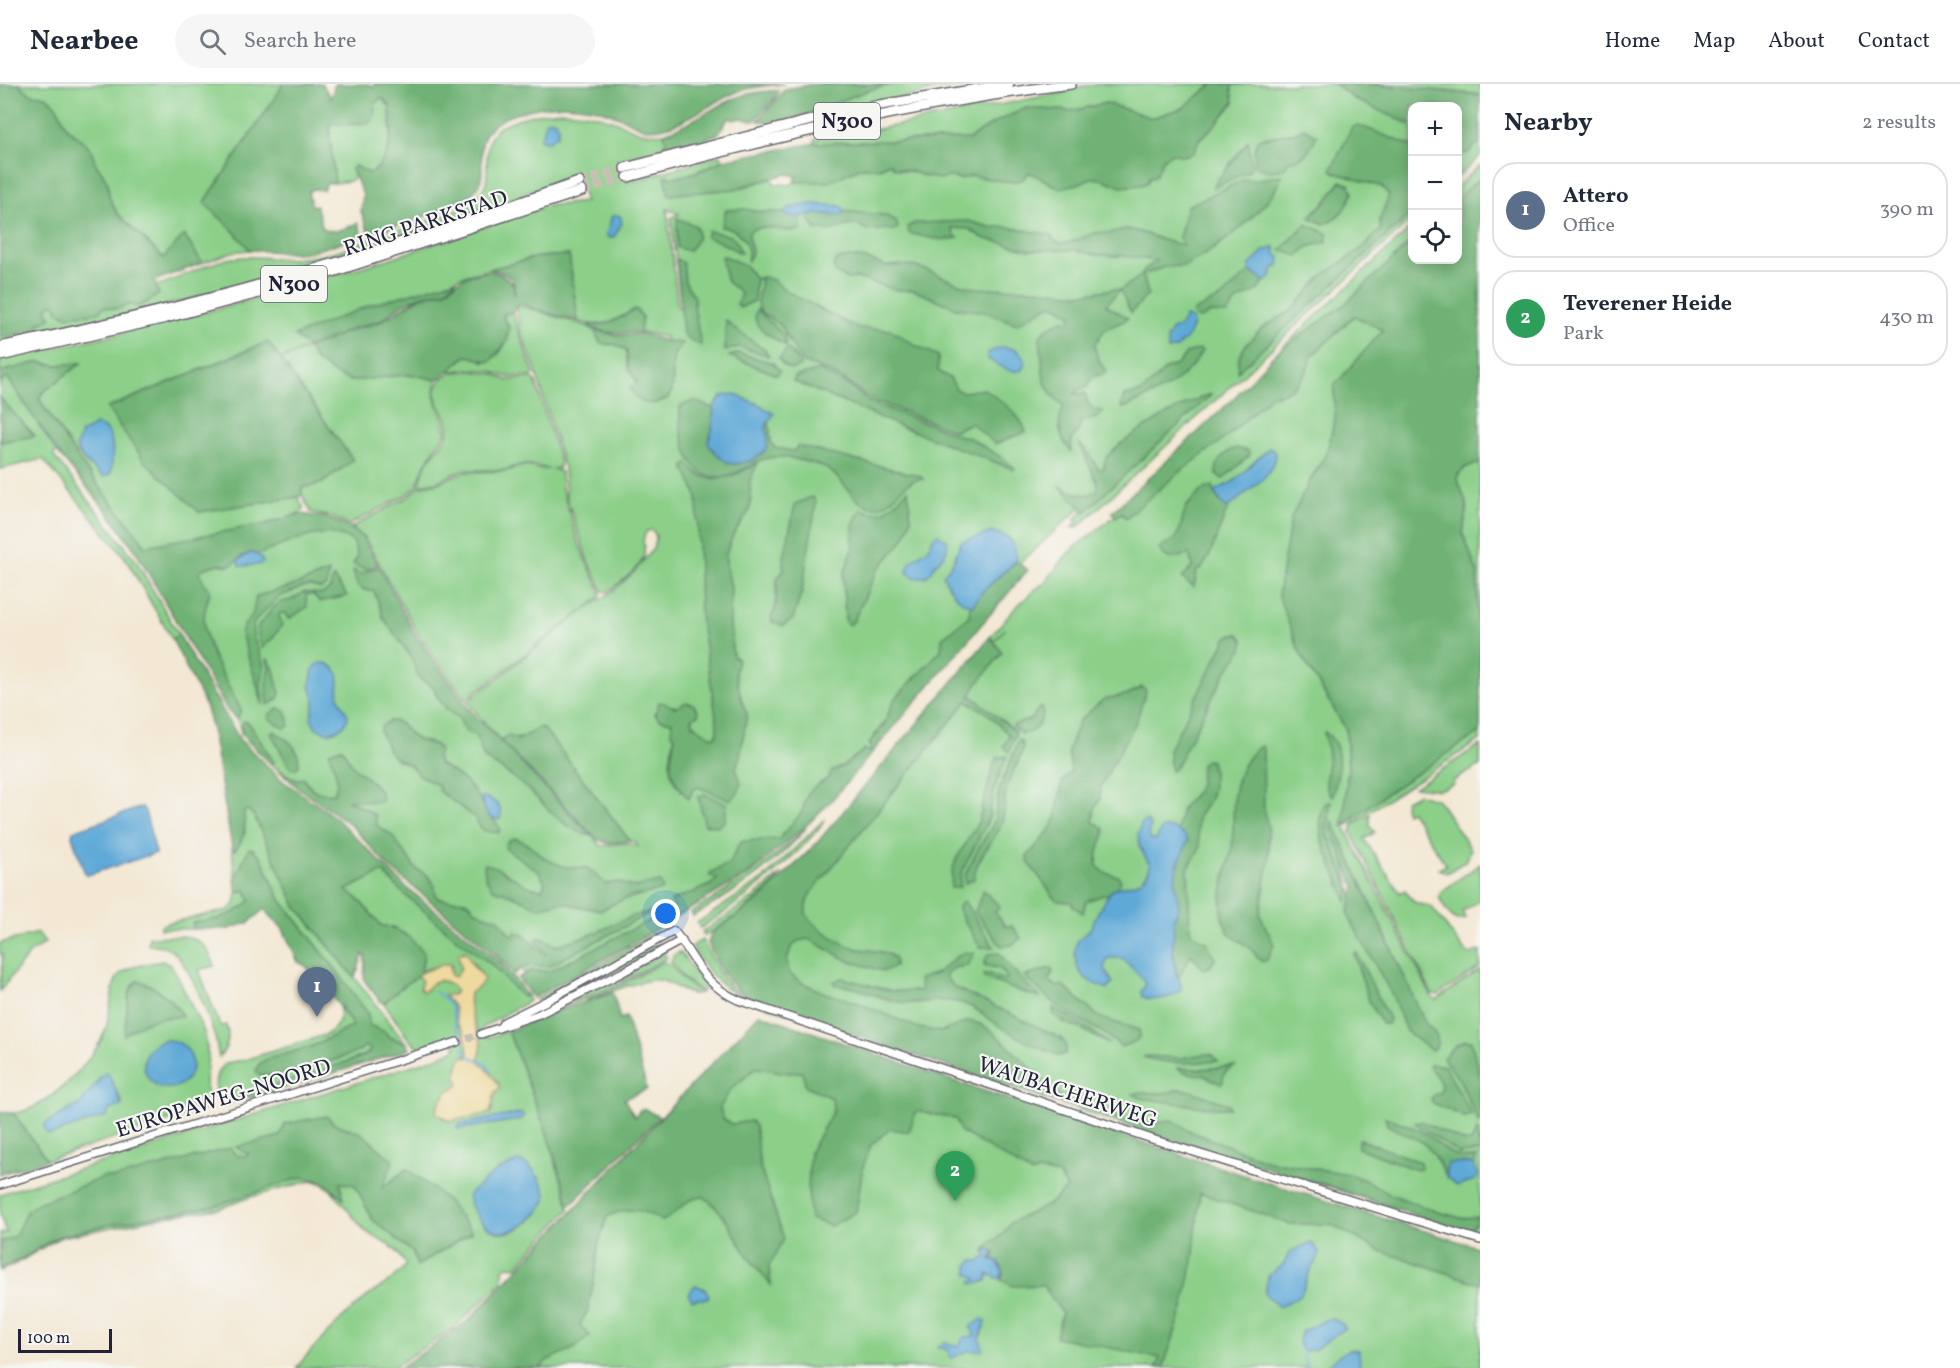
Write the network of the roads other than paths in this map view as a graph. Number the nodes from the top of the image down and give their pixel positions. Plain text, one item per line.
1 (1009, 84) edge
2 (1071, 84) edge
3 (0, 347) edge
4 (0, 356) edge
5 (682, 940) junction
6 (501, 1026) junction
7 (482, 1034) tunnel mouth
8 (457, 1042) tunnel mouth
9 (0, 1185) edge
10 (1480, 1240) edge

1 - 2 highway, N300
3 - 4 highway, RING PARKSTAD / N300
5 - 6 street
5 - 6 street, WAUBACHERWEG
5 - 10 street, WAUBACHERWEG
6 - 7 street
8 - 9 street, EUROPAWEG-NOORD

